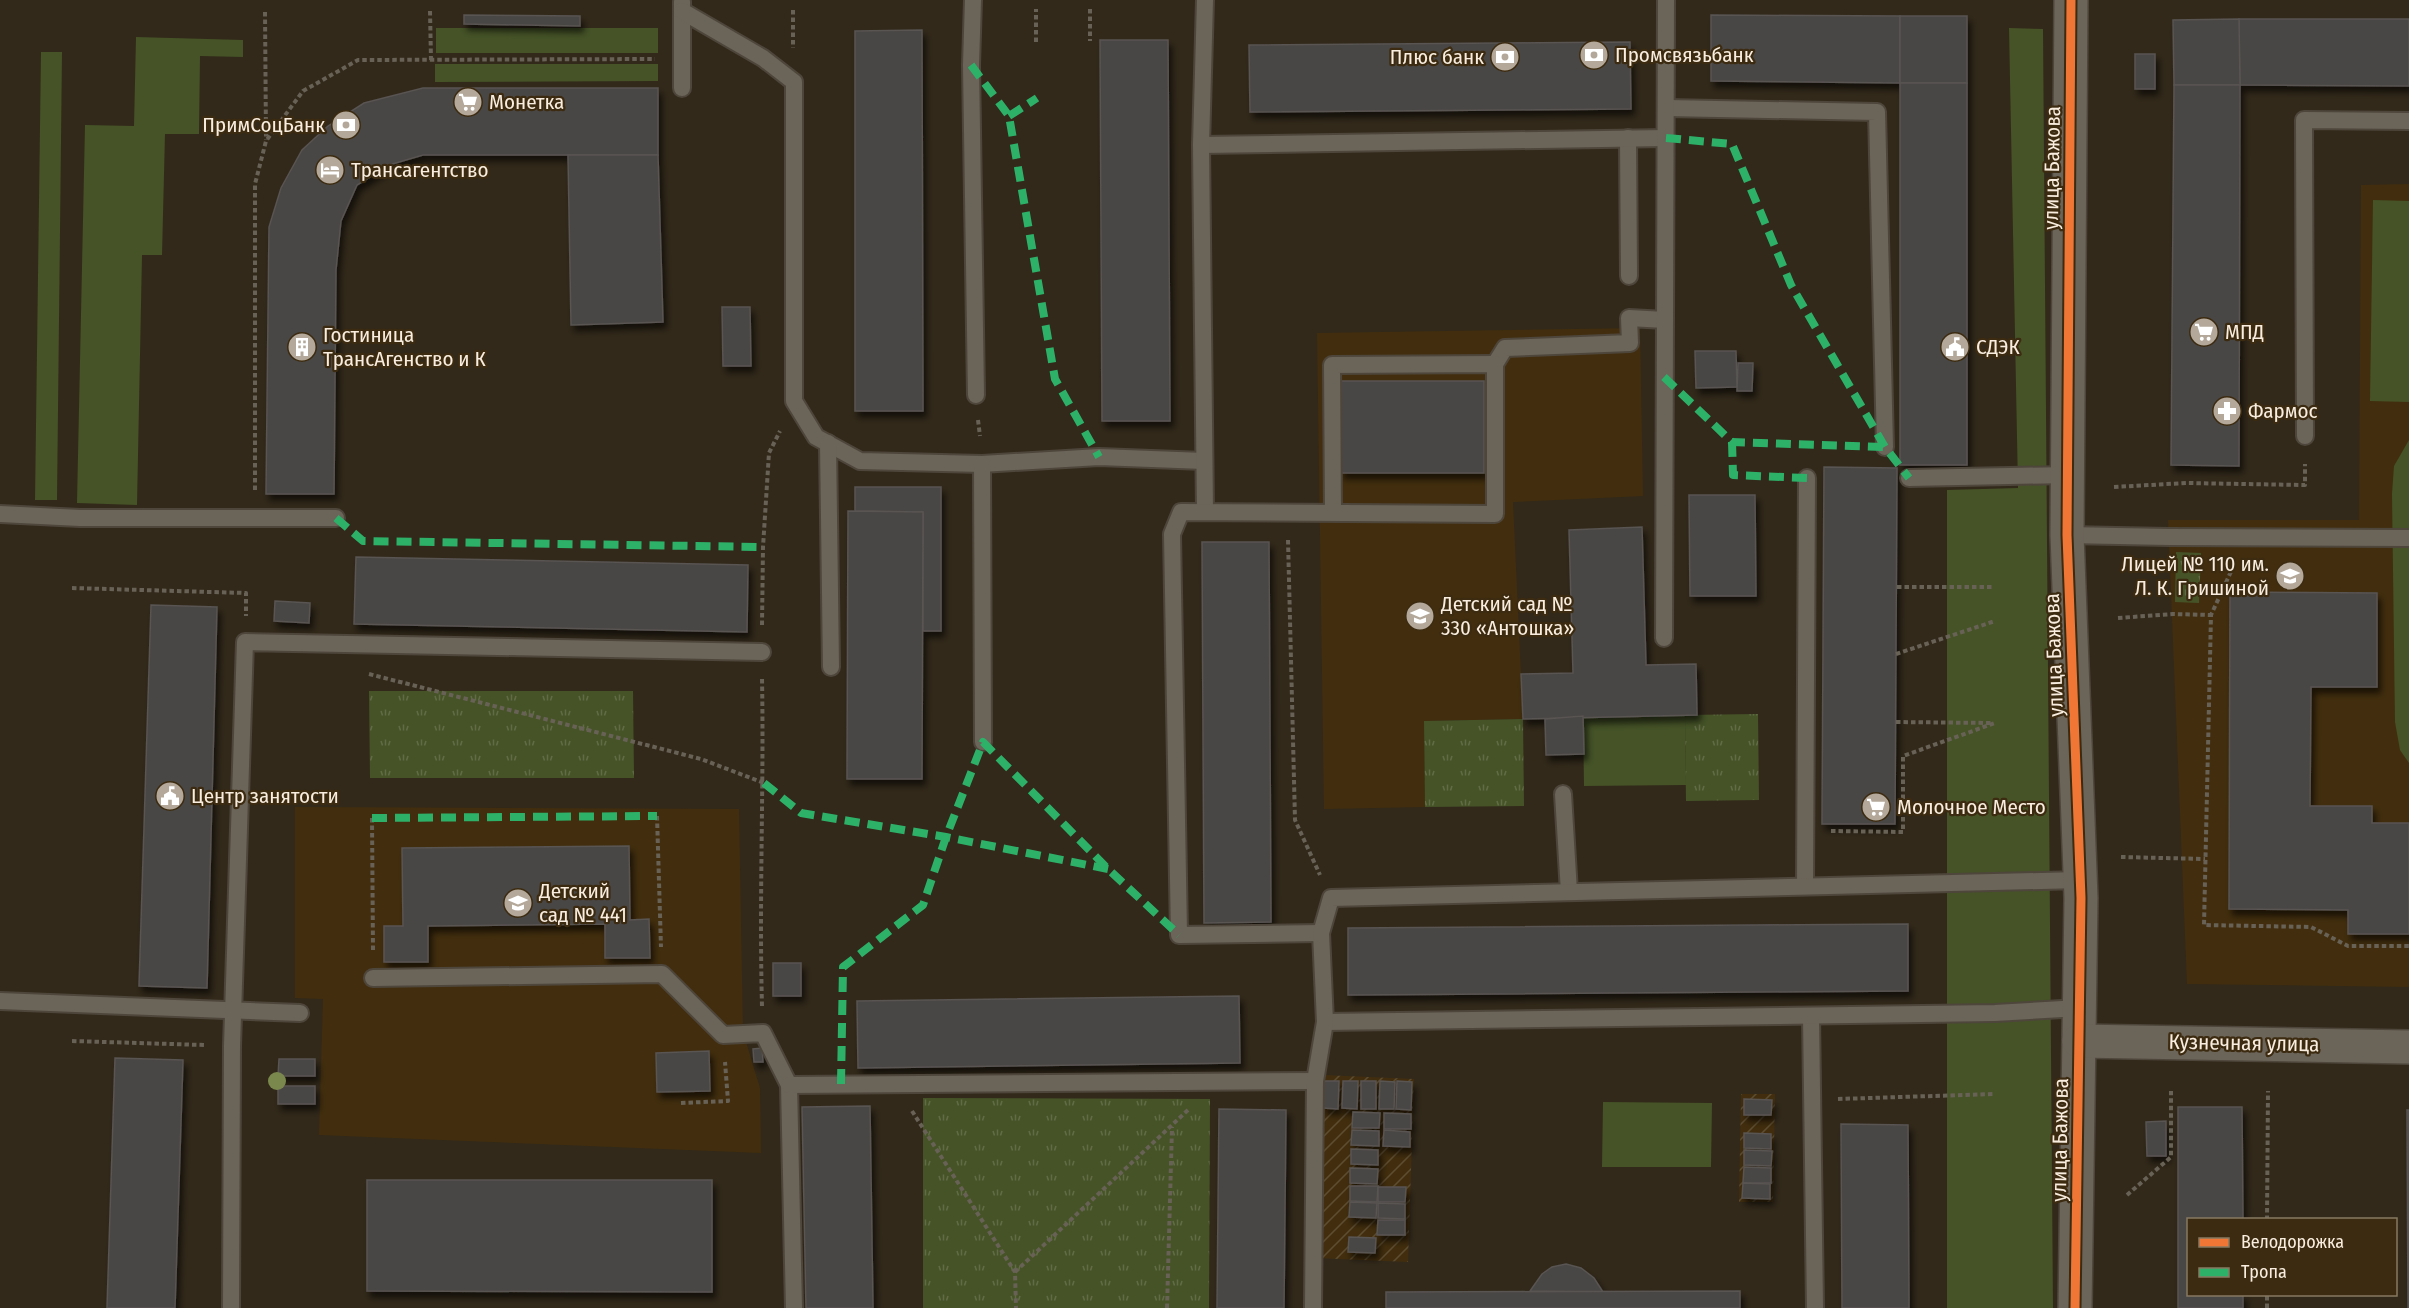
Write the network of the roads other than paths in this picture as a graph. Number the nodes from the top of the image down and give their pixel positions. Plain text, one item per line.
1 (973, 0) edge
2 (1205, 0) edge
3 (1666, 0) edge
4 (2071, 0) edge
5 (682, 5) edge
6 (682, 88) dead end
7 (1667, 108) junction
8 (2409, 121) edge
9 (1628, 138) junction
10 (1666, 138) junction
11 (1201, 145) junction
12 (1629, 276) dead end
13 (1665, 320) junction
14 (1494, 364) junction
15 (976, 395) road end
16 (2305, 436) road end
17 (828, 443) junction
18 (1885, 447) dead end
19 (1204, 461) junction
20 (982, 464) junction
21 (2066, 475) junction
22 (1807, 478) dead end
23 (1909, 478) dead end
24 (1205, 512) junction
25 (1332, 513) junction
26 (0, 514) edge
27 (336, 518) dead end
28 (2067, 535) junction
29 (2409, 538) edge
30 (1664, 639) dead end
31 (762, 652) road end
32 (831, 667) dead end
33 (983, 742) dead end
34 (1563, 794) dead end
35 (2080, 880) junction
36 (1805, 886) junction
37 (1569, 892) junction
38 (1322, 933) junction
39 (373, 978) road end
40 (0, 1001) edge
41 (2080, 1008) junction
42 (233, 1011) junction
43 (300, 1013) dead end
44 (1811, 1016) junction
45 (1326, 1022) junction
46 (2079, 1041) junction
47 (2409, 1047) edge
48 (1315, 1081) junction
49 (789, 1085) junction
50 (231, 1308) edge
51 (794, 1308) edge
52 (1313, 1308) edge
53 (1815, 1308) edge
54 (2075, 1308) edge

1 - 15 lane
2 - 11 lane
3 - 7 lane
4 - 21 street, улица Бажова
5 - 6 lane
5 - 17 lane
7 - 10 lane
7 - 18 lane
8 - 16 lane
9 - 10 lane
9 - 11 lane
9 - 12 lane
10 - 13 lane
11 - 19 lane
13 - 14 lane
13 - 30 lane
14 - 25 lane
14 - 25 lane
17 - 20 lane
17 - 32 lane
19 - 20 lane
19 - 24 lane
20 - 33 lane
21 - 23 lane
21 - 28 street, улица Бажова
22 - 36 lane
24 - 25 lane
24 - 38 lane
26 - 27 lane
28 - 29 lane
28 - 35 street, улица Бажова
31 - 42 lane
34 - 37 lane
35 - 36 lane
35 - 41 street, улица Бажова
36 - 37 lane
37 - 38 lane
38 - 45 lane
39 - 49 lane
40 - 42 lane
41 - 44 lane
41 - 46 street, улица Бажова
42 - 43 lane
42 - 50 lane
44 - 45 lane
44 - 53 lane
45 - 48 lane
46 - 47 street, Кузнечная улица
46 - 54 street, улица Бажова
48 - 49 lane
48 - 52 lane
49 - 51 lane

